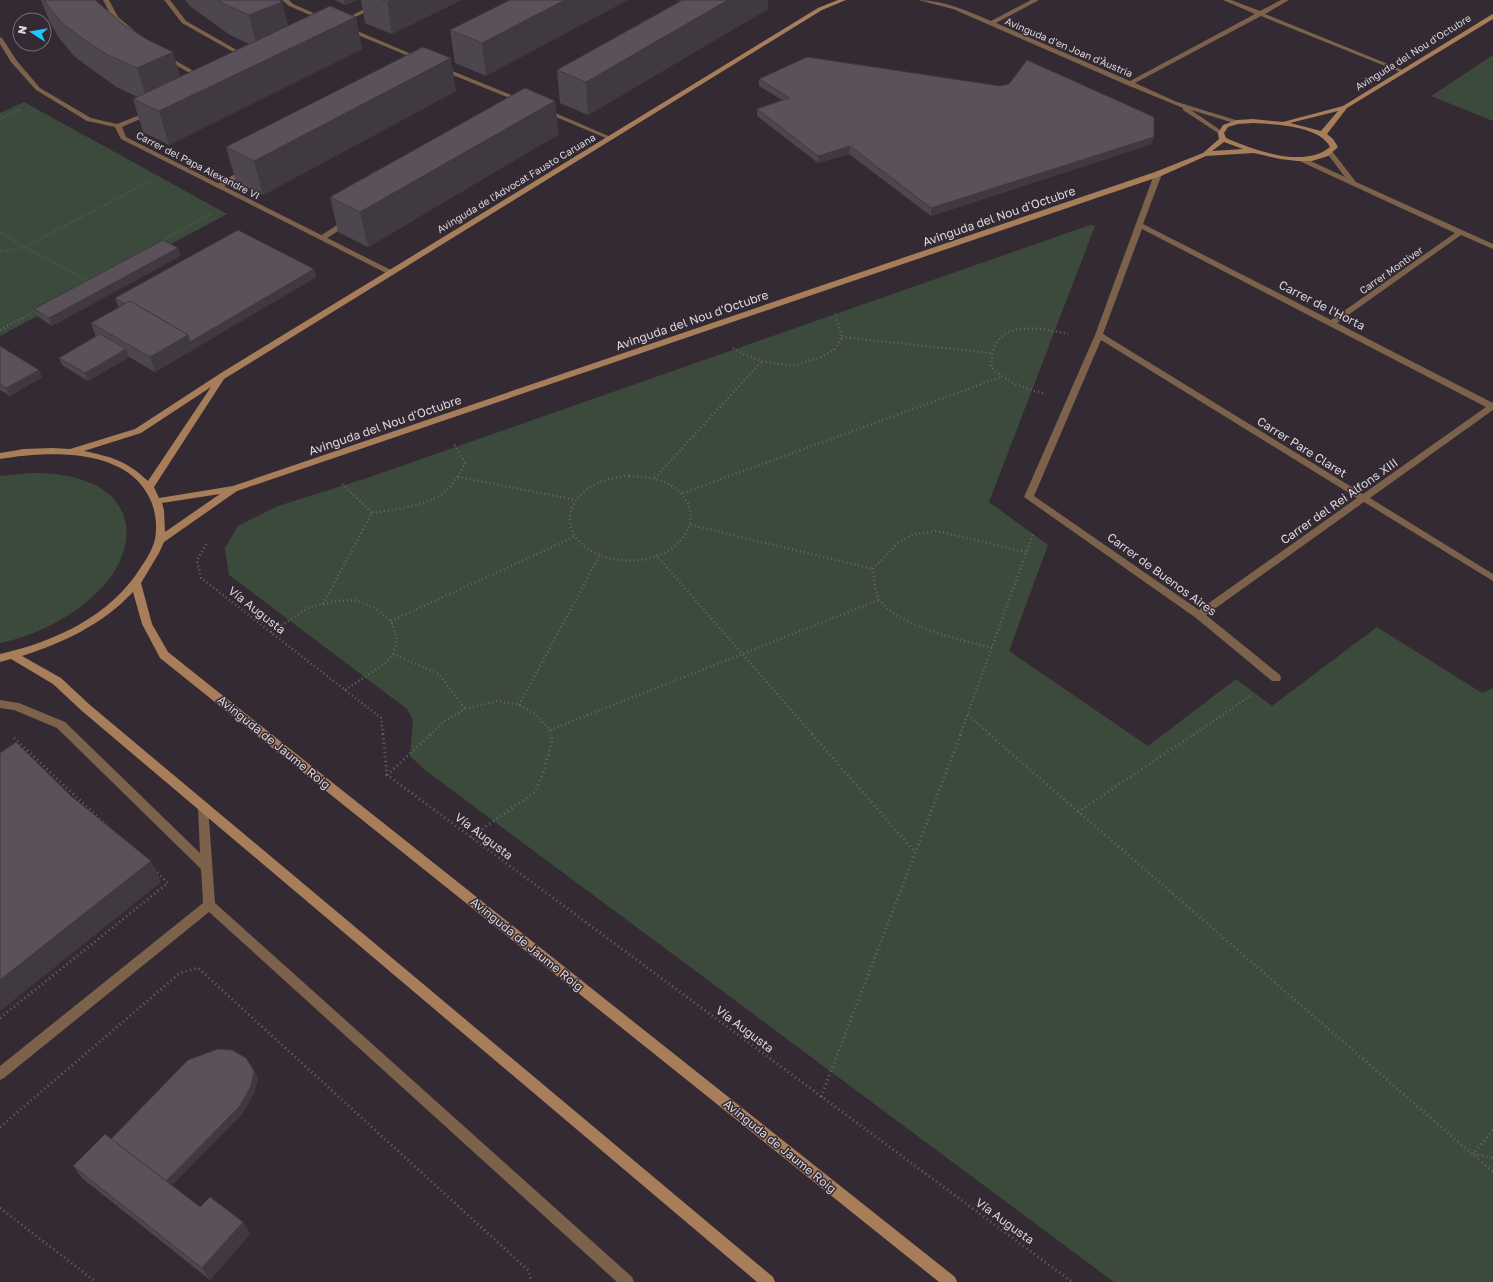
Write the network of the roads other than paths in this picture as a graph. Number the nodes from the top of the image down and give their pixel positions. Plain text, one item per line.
1 (106, 0) edge
2 (167, 0) edge
3 (285, 0) edge
4 (388, 0) edge
5 (825, 0) edge
6 (843, 0) edge
7 (921, 0) edge
8 (943, 0) edge
9 (1036, 0) edge
10 (1226, 0) edge
11 (1286, 0) edge
12 (820, 8) junction
13 (955, 8) junction
14 (1260, 14) junction
15 (1493, 16) edge
16 (333, 23) junction
17 (990, 24) junction
18 (139, 38) edge
19 (0, 39) edge
20 (157, 52) edge
21 (425, 61) edge
22 (255, 62) edge
23 (447, 64) dead end
24 (432, 68) edge
25 (440, 68) junction
26 (1402, 71) junction
27 (212, 83) edge
28 (1129, 84) junction
29 (1175, 102) junction
30 (549, 105) edge
31 (1345, 107) junction
32 (536, 108) junction
33 (156, 110) edge
34 (1237, 122) junction
35 (1280, 124) junction
36 (118, 126) junction
37 (1323, 134) junction
38 (1222, 136) junction
39 (610, 138) junction
40 (1252, 151) junction
41 (1330, 152) junction
42 (1205, 154) junction
43 (1299, 159) junction
44 (252, 168) edge
45 (1158, 174) junction
46 (1354, 184) junction
47 (218, 186) junction
48 (355, 218) edge
49 (1139, 225) junction
50 (1461, 232) junction
51 (321, 238) junction
52 (1493, 247) edge
53 (391, 272) junction
54 (1332, 323) junction
55 (1098, 338) junction
56 (224, 375) junction
57 (1493, 406) edge
58 (73, 451) junction
59 (0, 456) edge
60 (149, 487) junction
61 (234, 489) junction
62 (1363, 498) junction
63 (157, 501) junction
64 (160, 540) junction
65 (1493, 578) edge
66 (136, 583) junction
67 (1199, 615) junction
68 (13, 656) junction
69 (0, 658) edge
70 (1276, 678) road end
71 (0, 704) edge
72 (203, 806) junction
73 (206, 867) junction
74 (209, 905) junction
75 (0, 1074) edge
76 (623, 1280) edge
77 (768, 1282) edge
78 (950, 1282) edge

1 - 18 street
2 - 22 street
3 - 16 street
4 - 16 street
5 - 12 street, Avinguda de l'Advocat Fausto Caruana
6 - 12 street, Avinguda de l'Advocat Fausto Caruana
7 - 13 street, Avinguda d'en Joan d'Àustria
8 - 13 street, Avinguda d'en Joan d'Àustria
9 - 17 street
10 - 14 street
11 - 14 street
12 - 39 street, Avinguda de l'Advocat Fausto Caruana
13 - 17 street, Avinguda d'en Joan d'Àustria
14 - 26 street
14 - 28 street
15 - 26 street, Avinguda del Nou d'Octubre
16 - 21 street
17 - 28 street, Avinguda d'en Joan d'Àustria
19 - 36 street
20 - 27 street
23 - 25 street
24 - 25 street
25 - 32 street
26 - 31 street, Avinguda del Nou d'Octubre
28 - 29 street, Avinguda d'en Joan d'Àustria
29 - 34 street, Avinguda d'en Joan d'Àustria
29 - 38 street, Avinguda d'en Joan d'Àustria
30 - 32 street
31 - 35 street, Avinguda del Nou d'Octubre
31 - 37 street, Avinguda del Nou d'Octubre
32 - 39 street
33 - 36 street
34 - 35 street
34 - 38 street, Avinguda del Nou d'Octubre
35 - 37 street
36 - 47 street, Carrer del Papa Alexandre VI
37 - 41 street
38 - 40 street
38 - 42 street, Avinguda del Nou d'Octubre
39 - 53 street, Avinguda de l'Advocat Fausto Caruana
40 - 42 street, Avinguda del Nou d'Octubre
40 - 43 street
41 - 43 street
41 - 46 street
42 - 45 street, Avinguda del Nou d'Octubre
43 - 46 street
44 - 47 street
45 - 49 street
45 - 61 street, Avinguda del Nou d'Octubre
46 - 50 street
47 - 51 street, Carrer del Papa Alexandre VI
48 - 51 street
49 - 54 street, Carrer de l'Horta
49 - 55 street
50 - 52 street
50 - 54 street, Carrer Montiver
51 - 53 street, Carrer del Papa Alexandre VI
53 - 56 street, Avinguda de l'Advocat Fausto Caruana
54 - 57 street, Carrer de l'Horta
55 - 62 street, Carrer Pare Claret
55 - 67 street, Carrer de Buenos Aires
56 - 58 street, Avinguda de l'Advocat Fausto Caruana
56 - 60 street, Avinguda de l'Advocat Fausto Caruana
57 - 62 street, Carrer del Rei Alfons XIII
58 - 59 street
58 - 60 street
60 - 63 street
61 - 63 street, Avinguda del Nou d'Octubre
61 - 64 street, Avinguda del Nou d'Octubre
62 - 65 street, Carrer Pare Claret
62 - 67 street, Carrer del Rei Alfons XIII
63 - 64 street
64 - 66 street
66 - 68 street
66 - 78 street, Avinguda de Jaume Roig
67 - 70 street, Carrer de Buenos Aires
68 - 69 street
68 - 72 street
71 - 73 street
72 - 73 street
72 - 77 street
73 - 74 street
74 - 75 street
74 - 76 street

